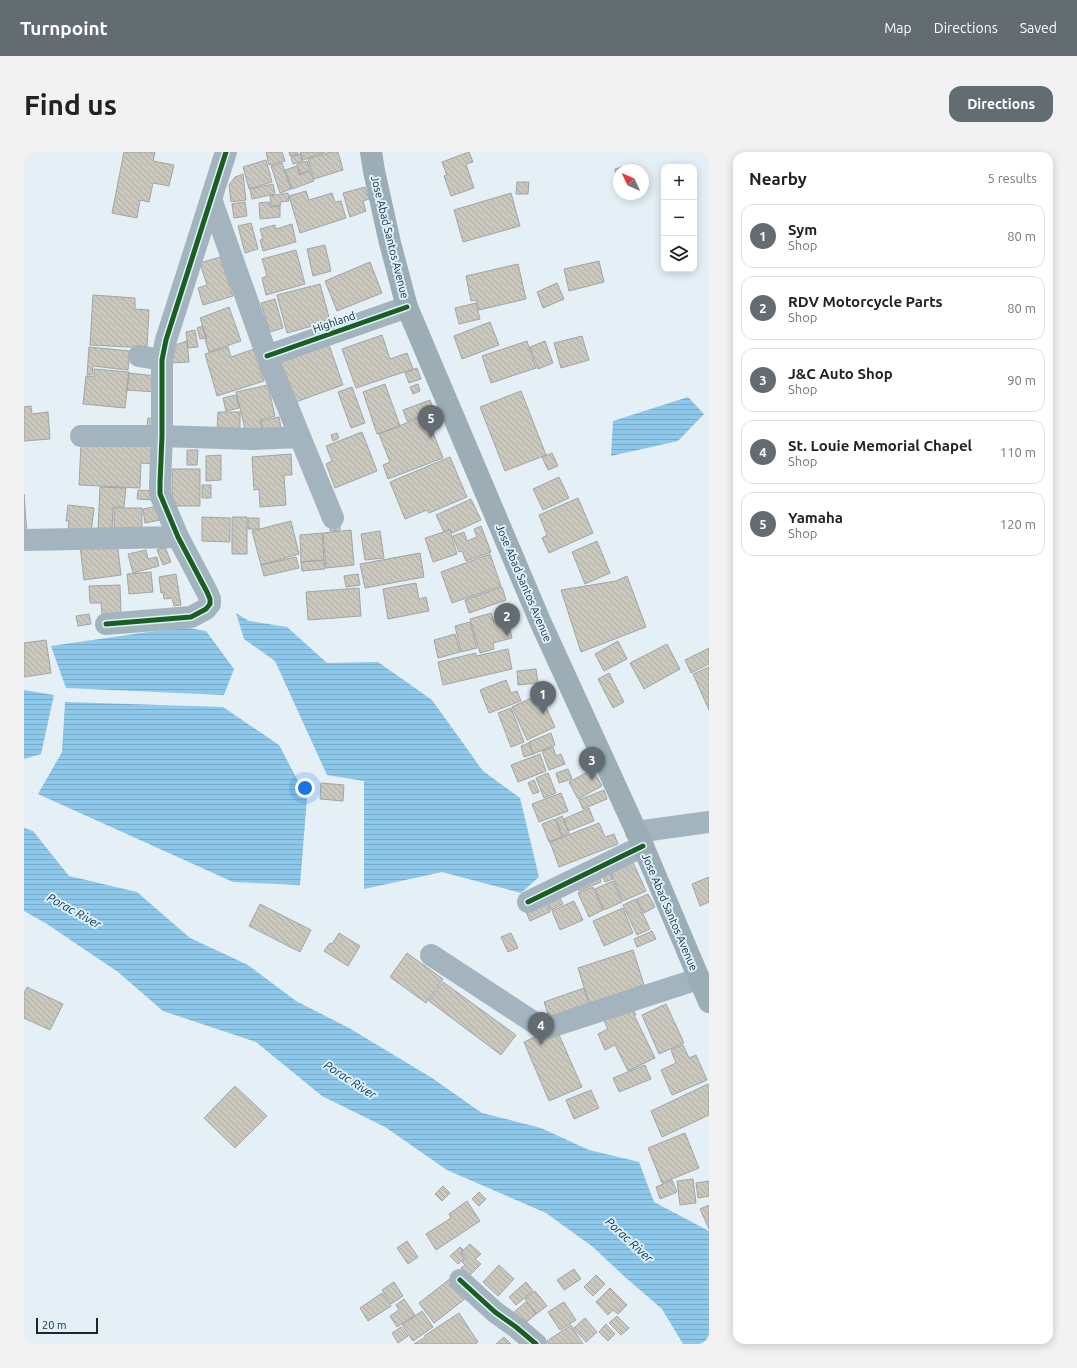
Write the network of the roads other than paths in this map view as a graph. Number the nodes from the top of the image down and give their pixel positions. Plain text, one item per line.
1 (226, 152) edge
2 (371, 152) edge
3 (211, 199) junction
4 (407, 307) junction
5 (139, 356) dead end
6 (267, 356) junction
7 (162, 360) junction
8 (81, 436) dead end
9 (162, 436) junction
10 (300, 437) junction
11 (333, 518) dead end
12 (178, 537) junction
13 (24, 540) edge
14 (106, 624) dead end
15 (709, 822) edge
16 (640, 839) junction
17 (528, 902) dead end
18 (431, 954) dead end
19 (698, 979) junction
20 (709, 1002) edge
21 (460, 1280) dead end
22 (536, 1344) edge

1 - 3 street
2 - 4 main road, Jose Abad Santos Avenue
3 - 6 street
3 - 7 street
4 - 6 street, Highland
4 - 16 main road, Jose Abad Santos Avenue
5 - 7 street
6 - 10 street
7 - 9 street
8 - 9 street
9 - 10 street
9 - 12 street
10 - 11 street
12 - 13 street
12 - 14 street
15 - 16 street
16 - 17 street
16 - 19 main road, Jose Abad Santos Avenue
18 - 19 street
19 - 20 main road, Jose Abad Santos Avenue
21 - 22 street

